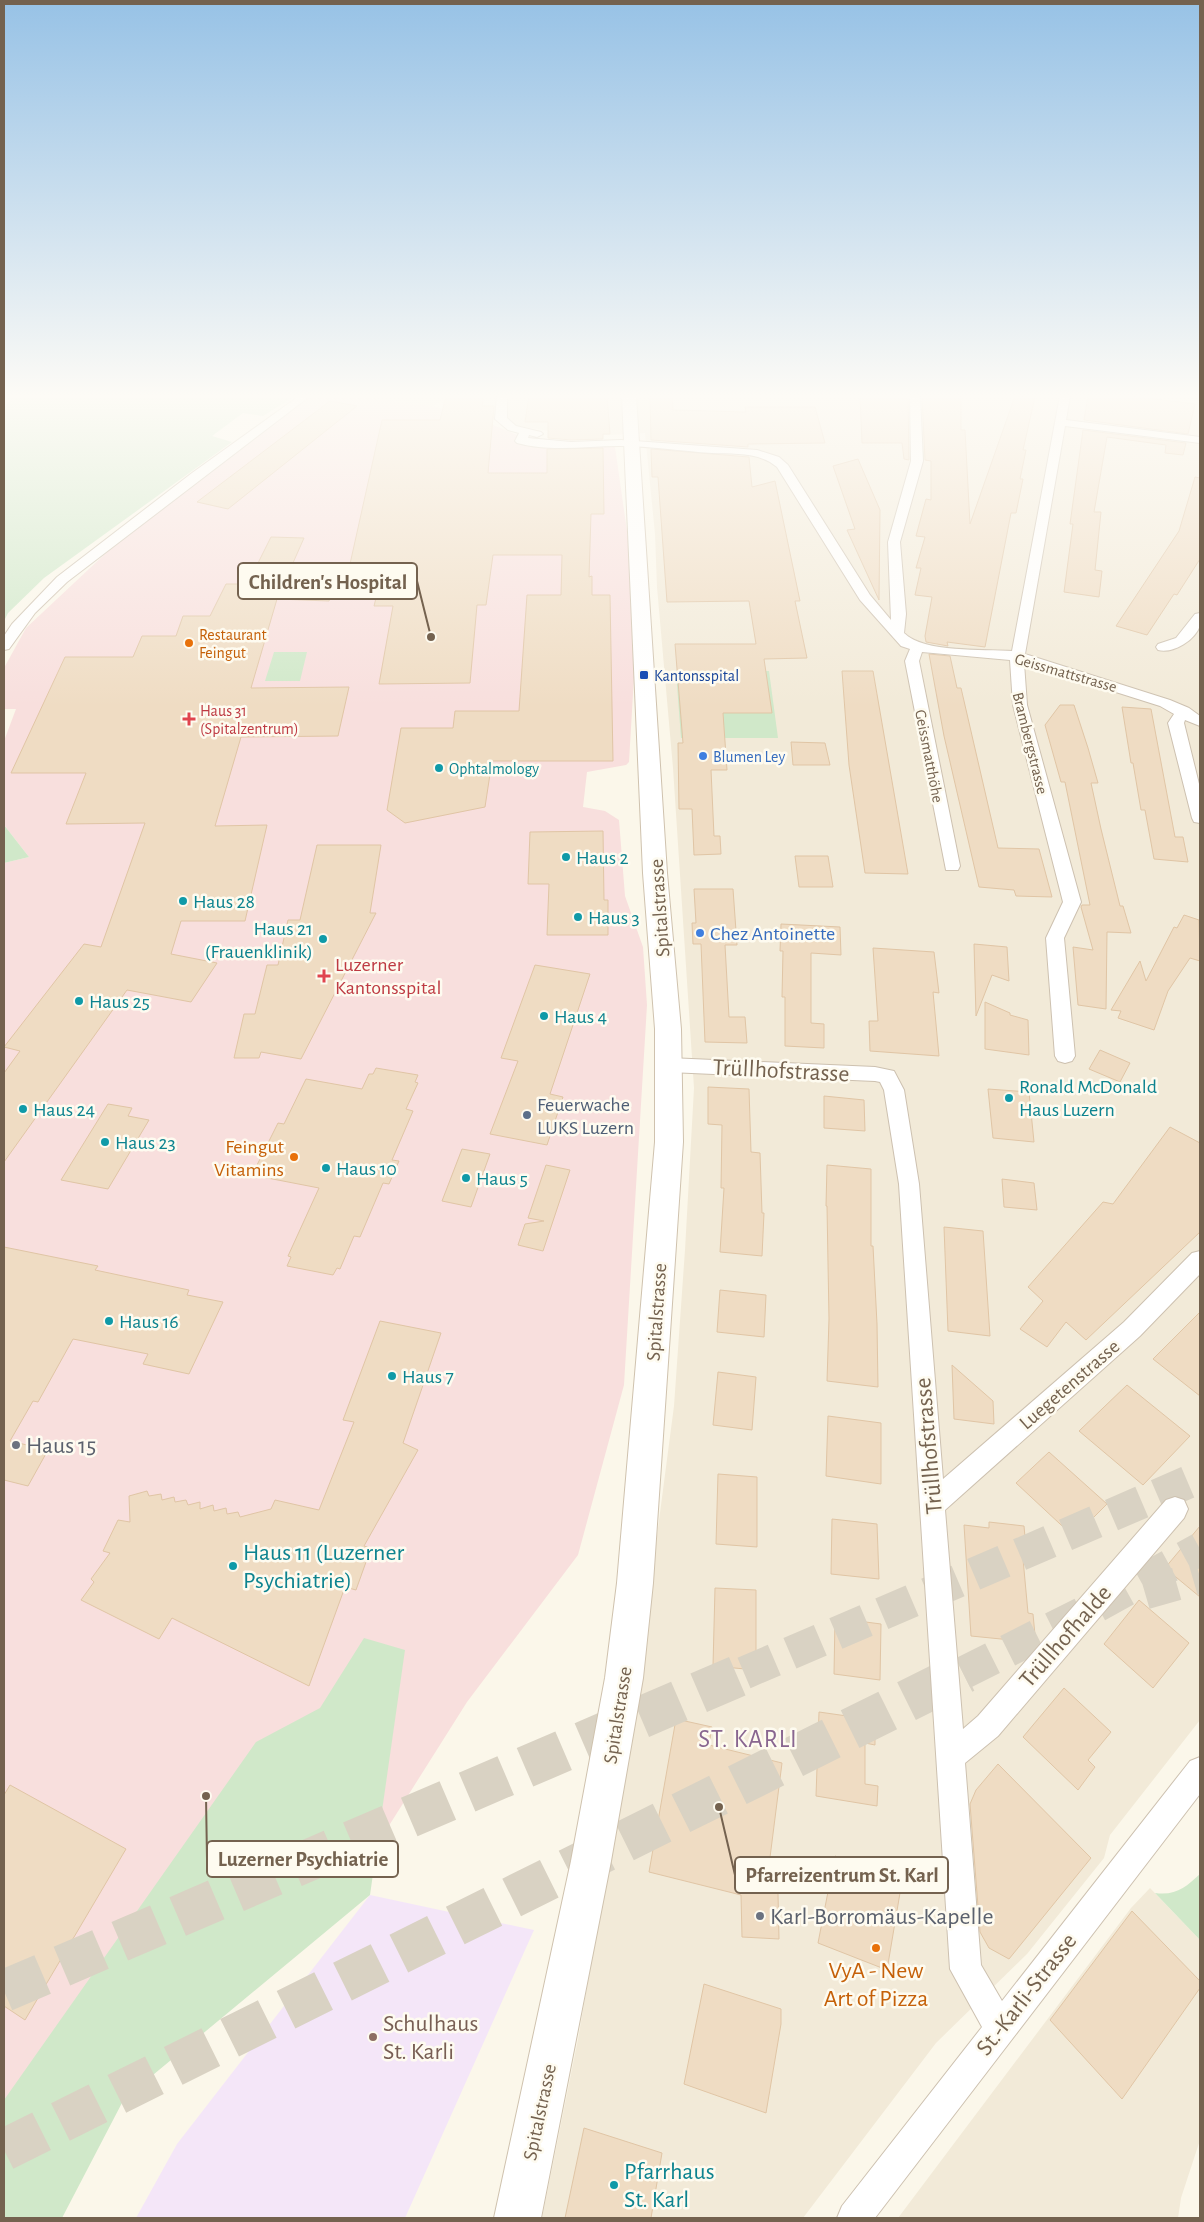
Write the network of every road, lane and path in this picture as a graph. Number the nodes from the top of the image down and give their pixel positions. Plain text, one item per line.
1 (165, 500) edge
2 (635, 500) edge
3 (804, 500) edge
4 (907, 500) edge
5 (1046, 500) edge
6 (1200, 617) edge
7 (897, 633) junction
8 (4, 646) edge
9 (1163, 647) dead end
10 (917, 648) junction
11 (1018, 656) junction
12 (1184, 711) junction
13 (1200, 722) edge
14 (1200, 818) edge
15 (952, 866) dead end
16 (1065, 1056) dead end
17 (669, 1065) junction
18 (1200, 1260) edge
19 (933, 1504) junction
20 (1175, 1509) dead end
21 (950, 1757) junction
22 (1200, 1771) edge
23 (1000, 2027) junction
24 (517, 2218) edge
25 (854, 2218) edge

1 - 8 street
2 - 17 main road, Spitalstrasse
3 - 7 street, Geissmattstrasse
4 - 7 street
5 - 11 street, Brambergstrasse
6 - 9 street
7 - 10 street, Geissmattstrasse
10 - 11 street, Geissmattstrasse
10 - 15 street, Geissmatthöhe
11 - 12 street, Geissmattstrasse
11 - 16 street, Brambergstrasse
12 - 13 street, Geissmattstrasse
12 - 14 street
17 - 19 street, Trüllhofstrasse
17 - 24 main road, Spitalstrasse
18 - 19 street, Luegetenstrasse
19 - 21 street, Trüllhofstrasse
20 - 21 street, Trüllhofhalde
21 - 23 street, Trüllhofstrasse
22 - 23 street, St.-Karli-Strasse
23 - 25 street, St.-Karli-Strasse

